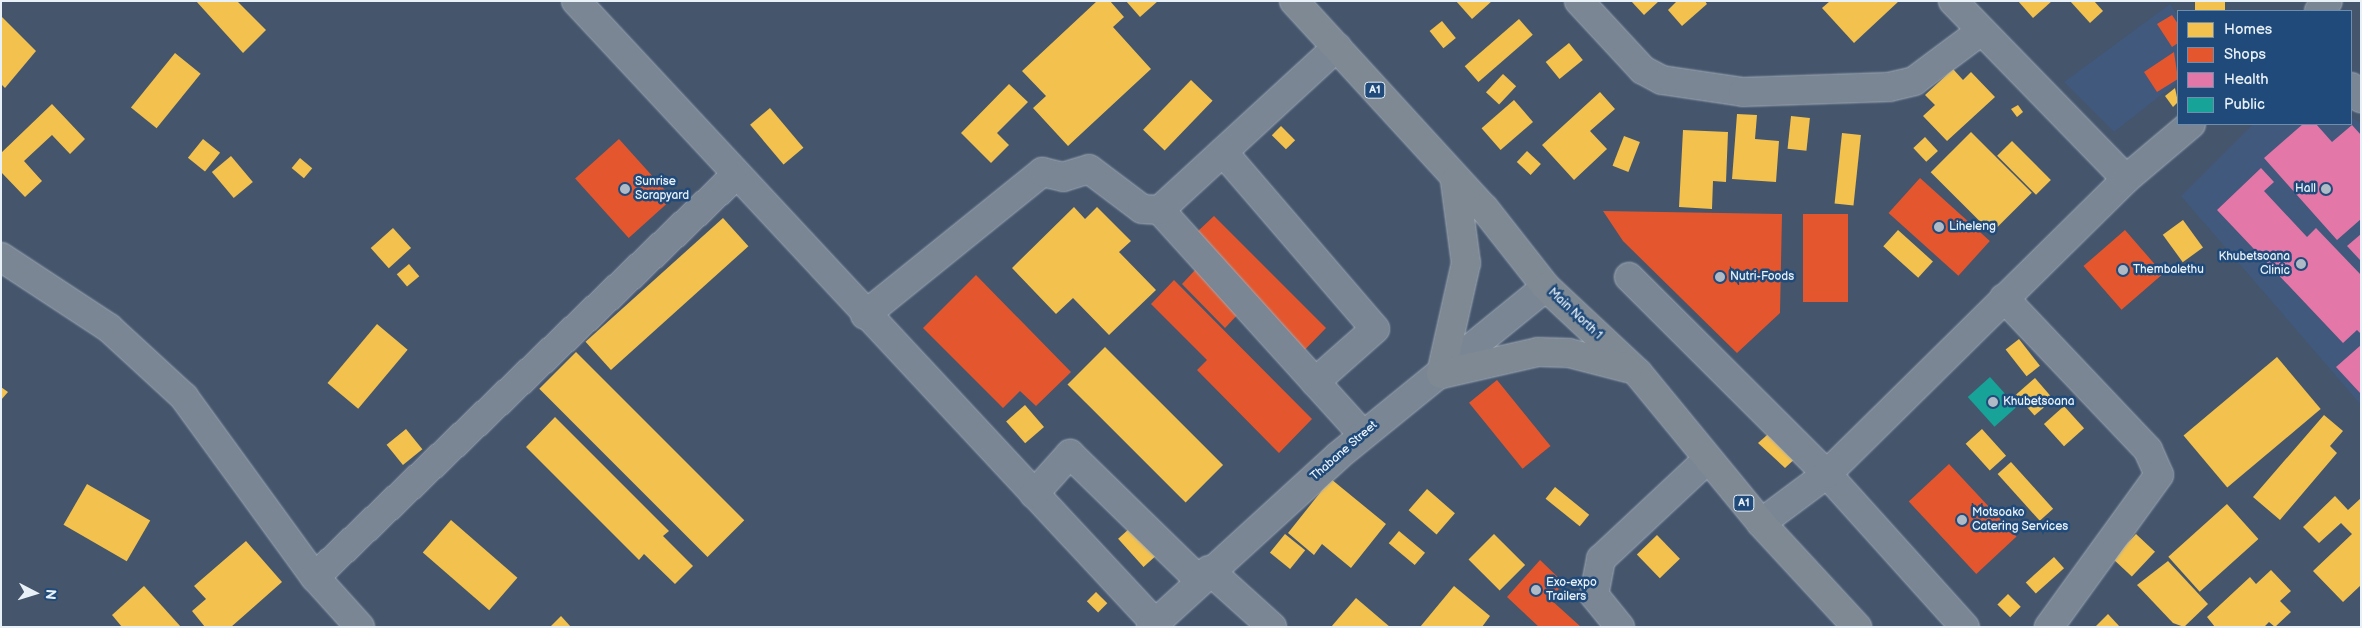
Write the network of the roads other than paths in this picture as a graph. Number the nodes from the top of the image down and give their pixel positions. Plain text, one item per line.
1 (576, 1) edge
2 (1294, 1) edge
3 (1580, 1) edge
4 (1953, 1) edge
5 (1980, 32) junction
6 (1338, 46) junction
7 (2352, 88) edge
8 (2361, 98) edge
9 (2190, 125) edge
10 (1223, 152) junction
11 (735, 176) junction
12 (2126, 179) junction
13 (1454, 181) junction
14 (1160, 210) junction
15 (1, 257) edge
16 (1628, 277) dead end
17 (1546, 287) junction
18 (2004, 298) junction
19 (866, 315) junction
20 (1638, 373) junction
21 (1441, 374) junction
22 (1316, 382) junction
23 (1363, 434) junction
24 (1708, 459) junction
25 (1827, 474) junction
26 (1034, 494) junction
27 (1761, 523) junction
28 (1204, 575) junction
29 (315, 577) junction
30 (1153, 625) edge
31 (360, 627) edge
32 (1272, 627) edge
33 (1620, 627) edge
34 (1857, 627) edge
35 (1965, 627) edge
36 (2049, 627) edge

1 - 11 street
2 - 6 main road, Main North 1 / A1
3 - 5 street
4 - 5 street
5 - 12 street
6 - 10 street
6 - 13 main road, Main North 1 / A1
7 - 8 street
9 - 12 street
10 - 14 street
10 - 22 street
11 - 19 street
11 - 29 street
12 - 18 street
13 - 17 main road, Main North 1 / A1
13 - 21 main road
14 - 19 street
14 - 22 street
15 - 29 street
16 - 25 street
17 - 20 main road, Main North 1 / A1
17 - 21 street, Thabane Street
18 - 25 street
18 - 36 street
19 - 26 street
20 - 21 main road
20 - 24 main road, Main North 1 / A1
21 - 23 street, Thabane Street
22 - 23 street
23 - 28 street, Thabane Street
24 - 27 main road, Main North 1 / A1
24 - 33 street
25 - 27 street
25 - 35 street
26 - 28 street
26 - 30 street
27 - 34 main road, Main North 1 / A1
28 - 30 street, Thabane Street
28 - 32 street
29 - 31 street

